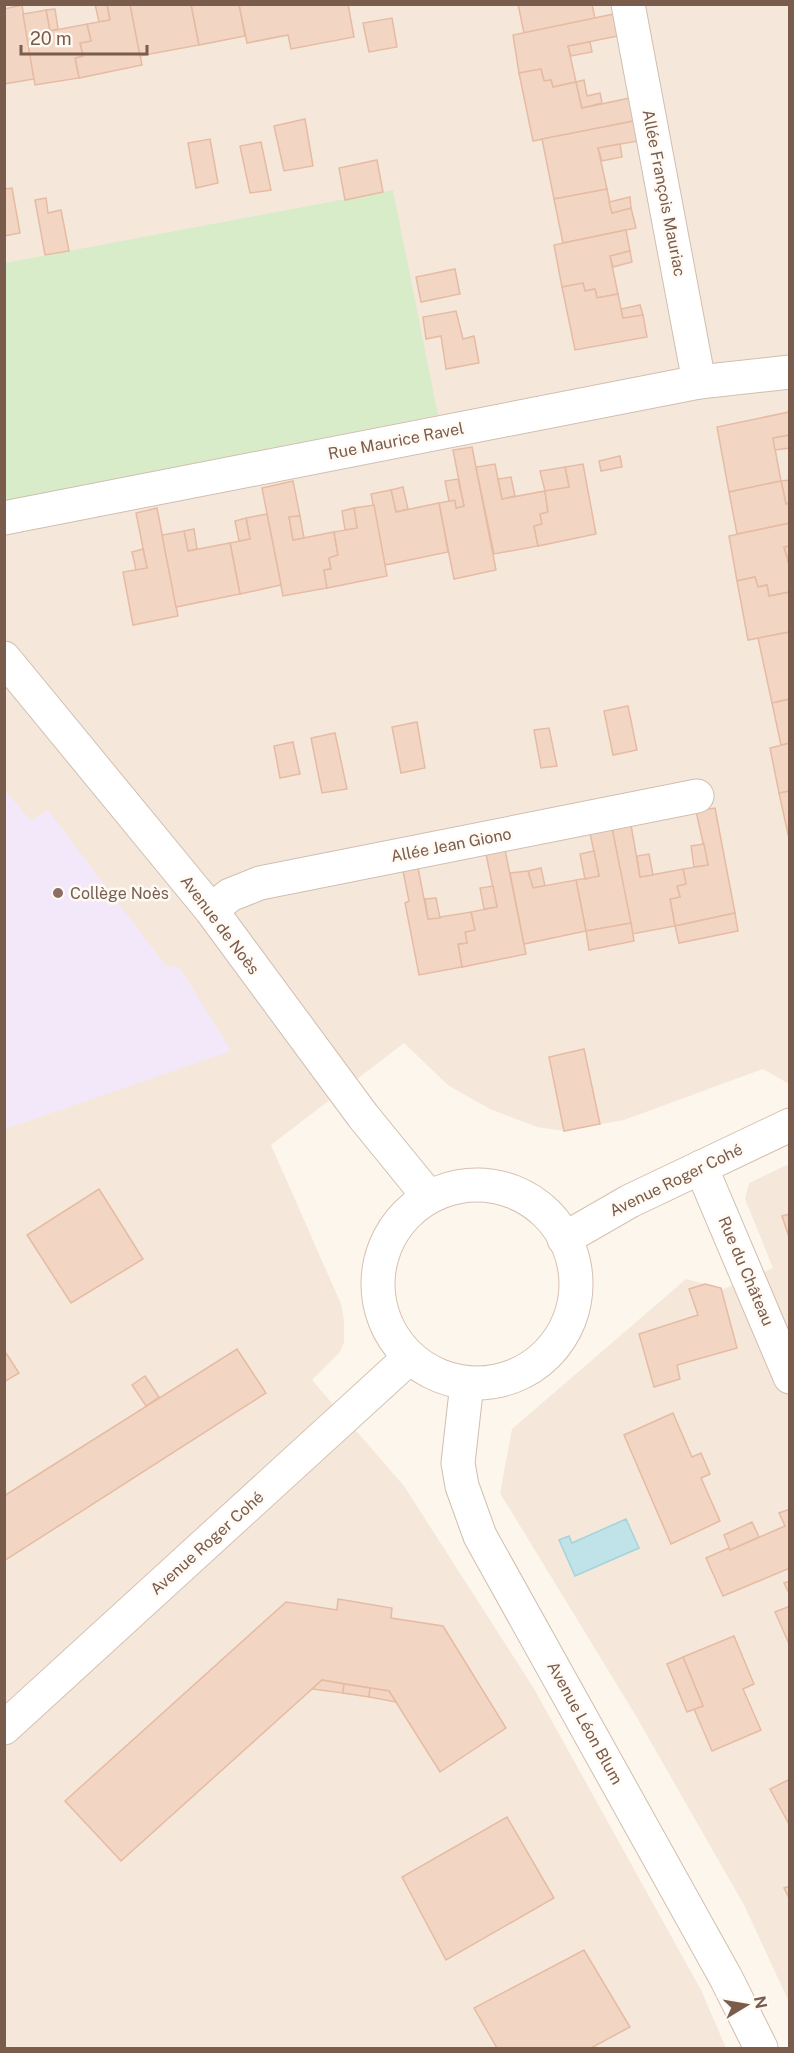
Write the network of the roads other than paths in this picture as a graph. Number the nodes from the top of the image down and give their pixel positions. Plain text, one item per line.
1 (628, 4) edge
2 (789, 372) edge
3 (699, 382) junction
4 (4, 518) edge
5 (4, 658) edge
6 (697, 796) dead end
7 (211, 910) junction
8 (789, 1125) edge
9 (701, 1167) junction
10 (429, 1197) junction
11 (564, 1239) junction
12 (409, 1358) junction
13 (789, 1377) edge
14 (466, 1383) junction
15 (4, 1728) edge
16 (760, 2049) edge

1 - 3 street, Allée François Mauriac
2 - 3 street, Rue Maurice Ravel
3 - 4 street, Rue Maurice Ravel
5 - 7 street, Avenue de Noès
6 - 7 street, Allée Jean Giono
7 - 10 street, Avenue de Noès
8 - 9 street, Avenue Roger Cohé
9 - 11 street, Avenue Roger Cohé
9 - 13 street, Rue du Château
10 - 11 street
10 - 12 street
11 - 14 street
12 - 14 street
12 - 15 street, Avenue Roger Cohé
14 - 16 street, Avenue Léon Blum

